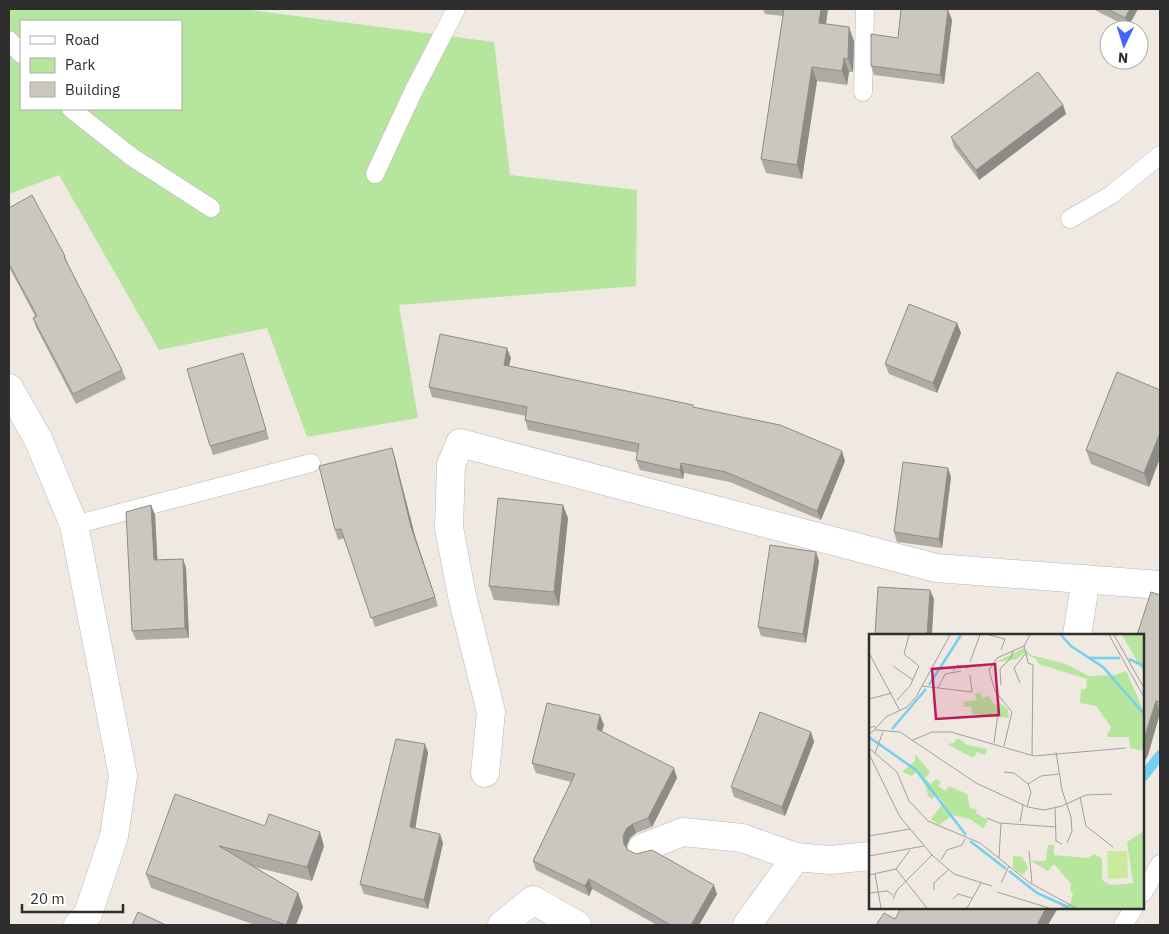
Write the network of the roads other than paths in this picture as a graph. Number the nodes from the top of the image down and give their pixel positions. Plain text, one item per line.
1 (456, 9) edge
2 (865, 9) edge
3 (9, 40) edge
4 (20, 53) edge
5 (863, 92) dead end
6 (72, 110) edge
7 (1160, 155) edge
8 (375, 174) dead end
9 (211, 208) dead end
10 (1070, 219) dead end
11 (9, 388) edge
12 (311, 463) dead end
13 (74, 525) junction
14 (1086, 579) junction
15 (1160, 585) edge
16 (1078, 634) edge
17 (486, 773) dead end
18 (642, 848) dead end
19 (869, 856) edge
20 (796, 857) junction
21 (1160, 864) edge
22 (1144, 891) edge
23 (1133, 909) edge
24 (78, 925) edge
25 (502, 925) edge
26 (577, 925) edge
27 (747, 925) edge
28 (1123, 925) edge

1 - 8 lane
2 - 5 lane
3 - 4 lane
6 - 9 lane
7 - 10 lane
11 - 13 street
12 - 13 lane
13 - 24 street
14 - 15 street
14 - 16 street
14 - 17 street
18 - 20 street
19 - 20 street
20 - 27 street
21 - 22 lane
23 - 28 lane
25 - 26 street

